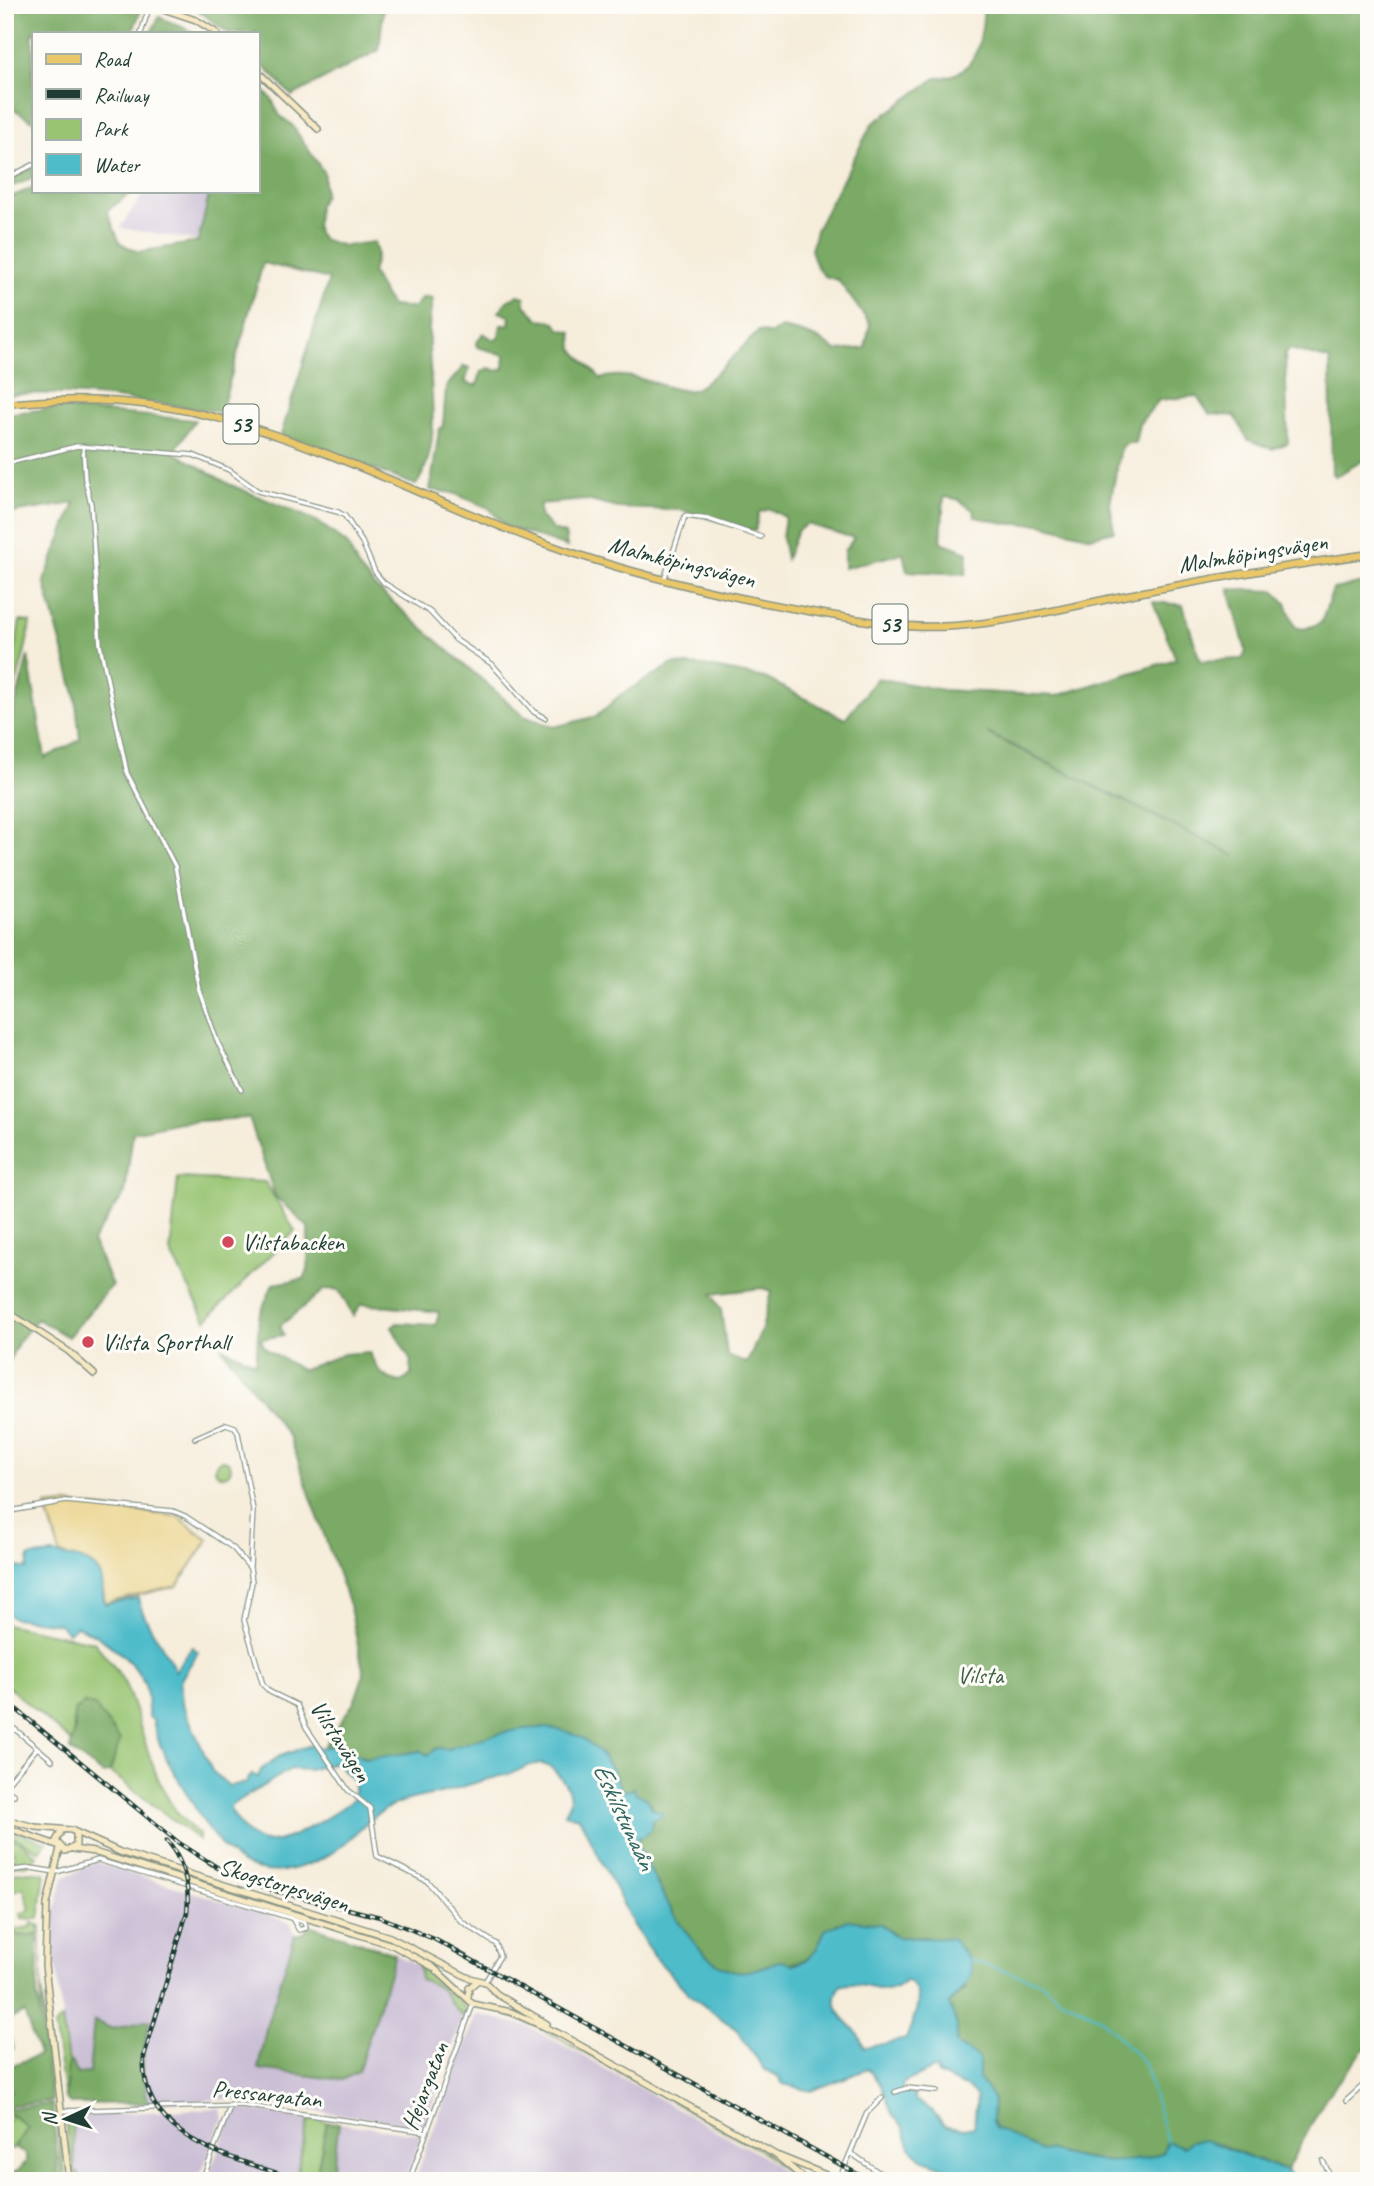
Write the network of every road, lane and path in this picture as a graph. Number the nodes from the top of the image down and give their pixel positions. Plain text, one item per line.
1 (150, 5) edge
2 (141, 32) edge
3 (216, 32) edge
4 (259, 73) edge
5 (318, 129) dead end
6 (32, 166) edge
7 (5, 179) edge
8 (5, 404) edge
9 (83, 446) junction
10 (5, 464) edge
11 (761, 537) dead end
12 (1369, 554) edge
13 (664, 580) junction
14 (545, 718) dead end
15 (242, 1090) dead end
16 (5, 1310) edge
17 (94, 1374) dead end
18 (195, 1437) dead end
19 (5, 1512) edge
20 (250, 1569) junction
21 (7, 1723) edge
22 (5, 1730) edge
23 (37, 1748) junction
24 (52, 1760) dead end
25 (5, 1788) edge
26 (14, 1795) dead end
27 (5, 1819) edge
28 (5, 1826) edge
29 (62, 1830) junction
30 (76, 1833) junction
31 (59, 1846) junction
32 (71, 1850) junction
33 (57, 1869) junction
34 (5, 1871) edge
35 (293, 1920) dead end
36 (477, 1981) junction
37 (485, 1982) junction
38 (492, 1990) junction
39 (468, 1997) junction
40 (473, 2004) junction
41 (484, 2005) junction
42 (558, 2032) junction
43 (1369, 2080) edge
44 (937, 2091) dead end
45 (895, 2092) dead end
46 (882, 2098) dead end
47 (1346, 2101) dead end
48 (231, 2104) junction
49 (61, 2111) junction
50 (426, 2132) junction
51 (850, 2152) junction
52 (776, 2155) junction
53 (1323, 2161) dead end
54 (835, 2180) edge
55 (69, 2181) edge
56 (202, 2181) edge
57 (409, 2181) edge
58 (807, 2181) edge
59 (891, 2181) edge
60 (1333, 2181) edge

1 - 2 street
1 - 3 main road
4 - 5 main road
6 - 7 street
8 - 13 main road, Malmköpingsvägen / 53
9 - 10 street
9 - 14 street
9 - 15 street
11 - 13 street
12 - 13 main road, Malmköpingsvägen / 53
16 - 17 main road
18 - 20 street, Vilstavägen
19 - 20 street
20 - 37 street, Vilstavägen
21 - 22 street
21 - 23 street
23 - 24 street
23 - 25 street
25 - 26 street
27 - 29 main road
28 - 31 main road
29 - 30 main road
29 - 31 main road
30 - 32 main road
30 - 36 main road, Skogstorpsvägen
31 - 32 main road
31 - 33 main road
32 - 33 main road
32 - 39 main road, Skogstorpsvägen
33 - 34 street
33 - 35 street
33 - 49 main road
36 - 37 main road
36 - 39 main road
37 - 38 main road
38 - 41 main road
38 - 42 main road
39 - 40 main road
40 - 41 main road
40 - 50 street, Hejargatan
41 - 42 main road
42 - 52 main road
43 - 47 street
44 - 45 street
46 - 51 street
48 - 49 street, Pressargatan
48 - 50 street, Pressargatan
48 - 56 street
49 - 55 main road
50 - 57 street, Hejargatan
51 - 54 street
51 - 59 street
52 - 54 main road
52 - 58 main road
53 - 60 street

